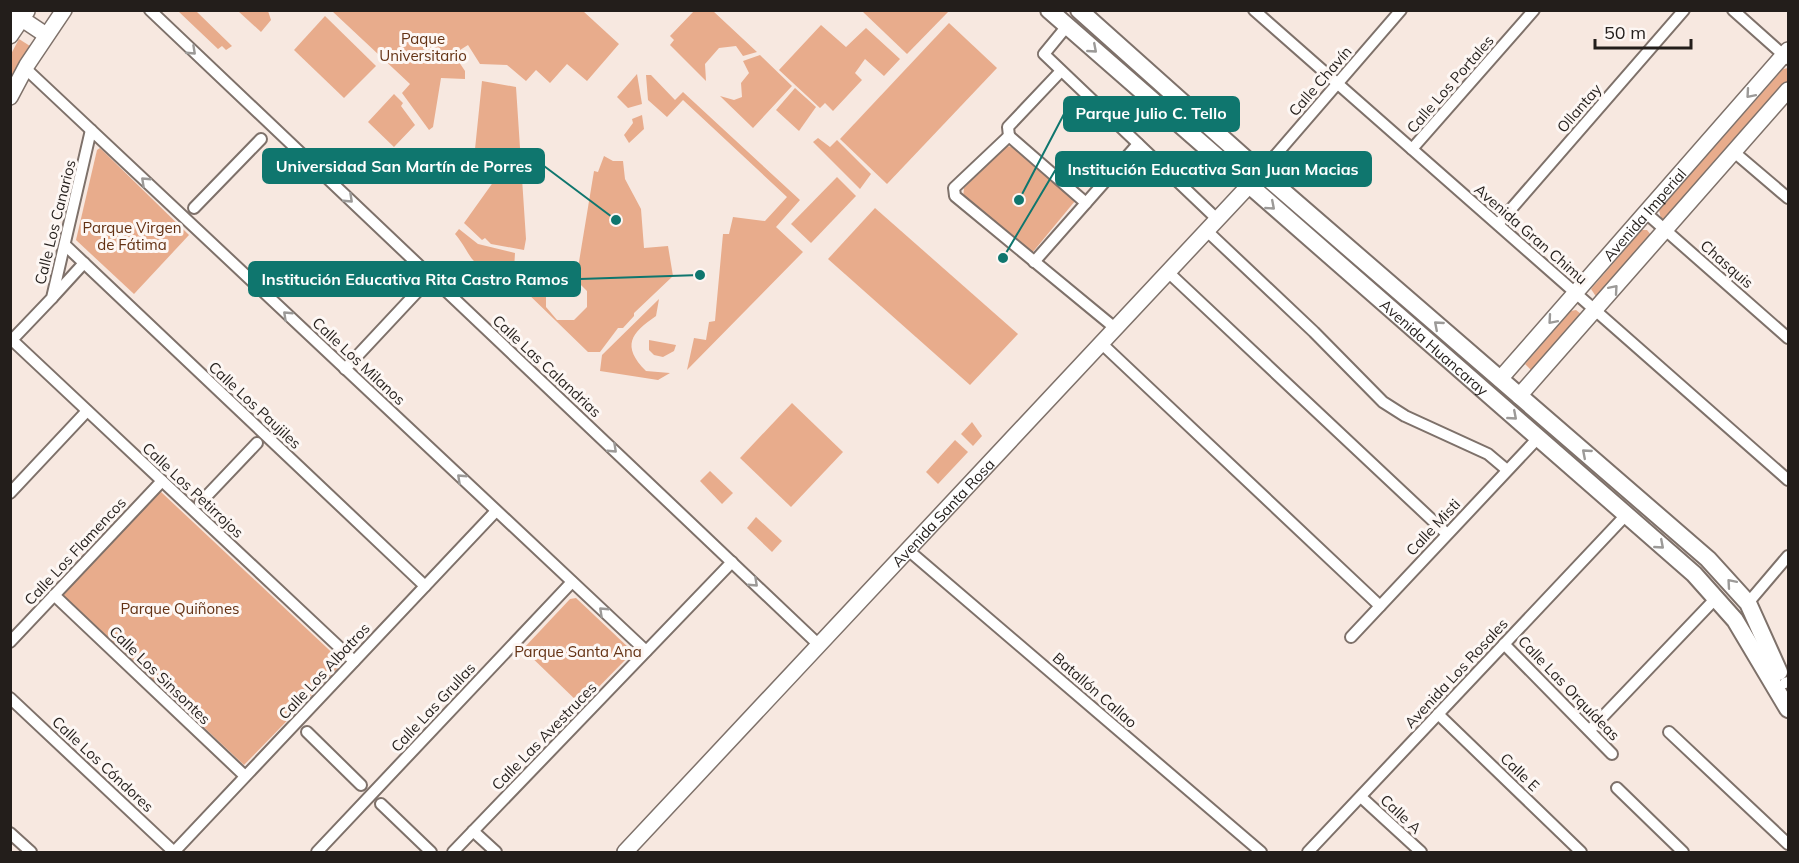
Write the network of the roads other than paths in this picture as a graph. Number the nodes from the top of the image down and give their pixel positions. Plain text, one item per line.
1 (64, 10) edge
2 (150, 10) edge
3 (1049, 10) edge
4 (1079, 10) edge
5 (1401, 10) edge
6 (1534, 10) edge
7 (1684, 10) edge
8 (1732, 10) edge
9 (1255, 11) edge
10 (20, 13) edge
11 (1067, 26) junction
12 (46, 35) junction
13 (10, 36) edge
14 (1787, 55) edge
15 (25, 68) junction
16 (1061, 71) junction
17 (1338, 84) junction
18 (1788, 90) edge
19 (10, 97) edge
20 (91, 130) junction
21 (1008, 136) junction
22 (261, 139) dead end
23 (1138, 144) junction
24 (1412, 149) junction
25 (1734, 152) junction
26 (1261, 172) junction
27 (1248, 186) junction
28 (1788, 198) edge
29 (1086, 203) junction
30 (194, 208) dead end
31 (1646, 213) junction
32 (1498, 224) junction
33 (1212, 225) junction
34 (1665, 230) junction
35 (64, 245) junction
36 (1034, 262) junction
37 (84, 263) junction
38 (1168, 272) junction
39 (431, 277) junction
40 (1575, 293) junction
41 (52, 298) junction
42 (1595, 310) junction
43 (1115, 328) junction
44 (1788, 338) edge
45 (11, 341) edge
46 (1101, 343) junction
47 (345, 369) junction
48 (1500, 379) junction
49 (1519, 396) junction
50 (87, 411) junction
51 (1538, 438) junction
52 (257, 443) dead end
53 (1507, 470) junction
54 (1788, 480) edge
55 (162, 481) junction
56 (10, 493) edge
57 (200, 502) dead end
58 (496, 511) junction
59 (1626, 515) junction
60 (1447, 534) junction
61 (908, 550) junction
62 (1788, 556) edge
63 (732, 562) junction
64 (572, 582) junction
65 (425, 586) junction
66 (54, 595) junction
67 (1717, 597) junction
68 (1748, 603) junction
69 (1380, 606) junction
70 (1351, 637) dead end
71 (10, 642) edge
72 (1504, 644) junction
73 (819, 645) junction
74 (646, 651) junction
75 (354, 661) junction
76 (1787, 685) edge
77 (10, 698) edge
78 (1788, 709) edge
79 (1438, 714) junction
80 (1590, 730) junction
81 (307, 732) dead end
82 (1669, 732) dead end
83 (1612, 754) dead end
84 (245, 777) junction
85 (361, 785) dead end
86 (1617, 788) dead end
87 (1360, 797) junction
88 (381, 804) dead end
89 (473, 831) junction
90 (10, 833) edge
91 (1788, 844) edge
92 (31, 852) edge
93 (174, 852) edge
94 (316, 852) edge
95 (431, 852) edge
96 (453, 852) edge
97 (496, 852) edge
98 (625, 852) edge
99 (1261, 852) edge
100 (1308, 852) edge
101 (1421, 852) edge
102 (1581, 852) edge
103 (1683, 852) edge

1 - 12 street
2 -> 39 street, Calle Las Calandrias
3 - 11 main road, Avenida Huancaray
4 - 26 main road, Avenida Huancaray
5 - 17 street, Calle Chavín
6 - 24 street, Calle Los Portales
7 - 32 street, Ollantay
8 - 14 street
9 - 17 street, Avenida Gran Chimu
10 - 12 street
10 - 13 street
11 - 16 street
11 -> 27 main road, Avenida Huancaray
12 - 15 street
14 -> 31 street, Avenida Imperial
15 - 19 street
15 - 20 street, Calle Los Milanos
16 - 21 street
16 - 23 street
17 - 24 street, Avenida Gran Chimu
17 - 26 street, Calle Chavín
18 - 25 street, Avenida Imperial
20 - 35 street, Calle Los Canarios
47 -> 20 street, Calle Los Milanos
21 - 29 street
21 - 36 street
22 - 30 street
23 - 29 street
23 - 33 street
24 - 32 street, Avenida Gran Chimu
25 - 28 street
25 - 34 street, Avenida Imperial
26 - 27 street, Avenida Santa Rosa
48 -> 26 main road, Avenida Huancaray
27 - 33 street, Avenida Santa Rosa
27 -> 51 main road, Avenida Huancaray
29 - 36 street
31 - 34 street, Chasquis
31 - 40 street, Avenida Imperial
32 - 40 street, Avenida Gran Chimu
33 - 38 street, Avenida Santa Rosa
33 - 53 street
42 -> 34 street, Avenida Imperial
34 - 44 street, Chasquis
35 - 37 street, Calle Los Paujiles
35 - 41 street, Calle Los Canarios
36 - 43 street
37 - 41 street
37 - 65 street, Calle Los Paujiles
38 - 43 street, Avenida Santa Rosa
38 - 60 street
39 - 47 street
39 -> 63 street, Calle Las Calandrias
40 - 42 street, Avenida Gran Chimu
40 -> 48 street, Avenida Imperial
41 - 45 street, Calle Los Canarios
42 - 49 street, Avenida Imperial
42 - 54 street, Avenida Gran Chimu
43 - 46 street, Avenida Santa Rosa
45 - 50 street, Calle Los Petirrojos
46 - 61 street, Avenida Santa Rosa
46 - 69 street
58 -> 47 street, Calle Los Milanos
48 - 49 main road, Avenida Huancaray
68 -> 49 main road, Avenida Huancaray
50 - 55 street, Calle Los Petirrojos
50 - 56 street
51 - 53 street, Calle Misti
51 - 59 main road, Avenida Huancaray
52 - 57 street
53 - 60 street, Calle Misti
55 - 66 street, Calle Los Flamencos
55 - 75 street, Calle Los Petirrojos
58 - 64 street, Calle Los Milanos
58 - 65 street, Calle Los Albatros
59 -> 67 main road, Avenida Huancaray
59 - 72 street, Avenida Los Rosales
60 - 69 street, Calle Misti
61 - 73 street, Avenida Santa Rosa
61 - 99 street, Batallón Callao
62 - 68 street
63 -> 73 street, Calle Las Calandrias
63 - 74 street, Calle Las Avestruces
74 -> 64 street, Calle Los Milanos
64 - 94 street, Calle Las Grullas
65 - 75 street, Calle Los Albatros
66 - 71 street, Calle Los Flamencos
66 - 84 street, Calle Los Sinsontes
67 - 78 main road, Avenida Huancaray
67 - 80 street
68 - 76 main road, Avenida Huancaray
69 - 70 street, Calle Misti
72 - 79 street, Avenida Los Rosales
72 - 80 street, Calle Las Orquídeas
73 - 98 street, Avenida Santa Rosa
74 - 89 street, Calle Las Avestruces
75 - 84 street, Calle Los Albatros
77 - 93 street, Calle Los Cóndores
79 - 87 street, Avenida Los Rosales
79 - 102 street, Calle E
80 - 83 street, Calle Las Orquídeas
81 - 85 street
82 - 91 street
84 - 93 street, Calle Los Albatros
86 - 103 street
87 - 100 street, Avenida Los Rosales
87 - 101 street, Calle A
88 - 95 street
89 - 96 street, Calle Las Avestruces
89 - 97 street
90 - 92 street

